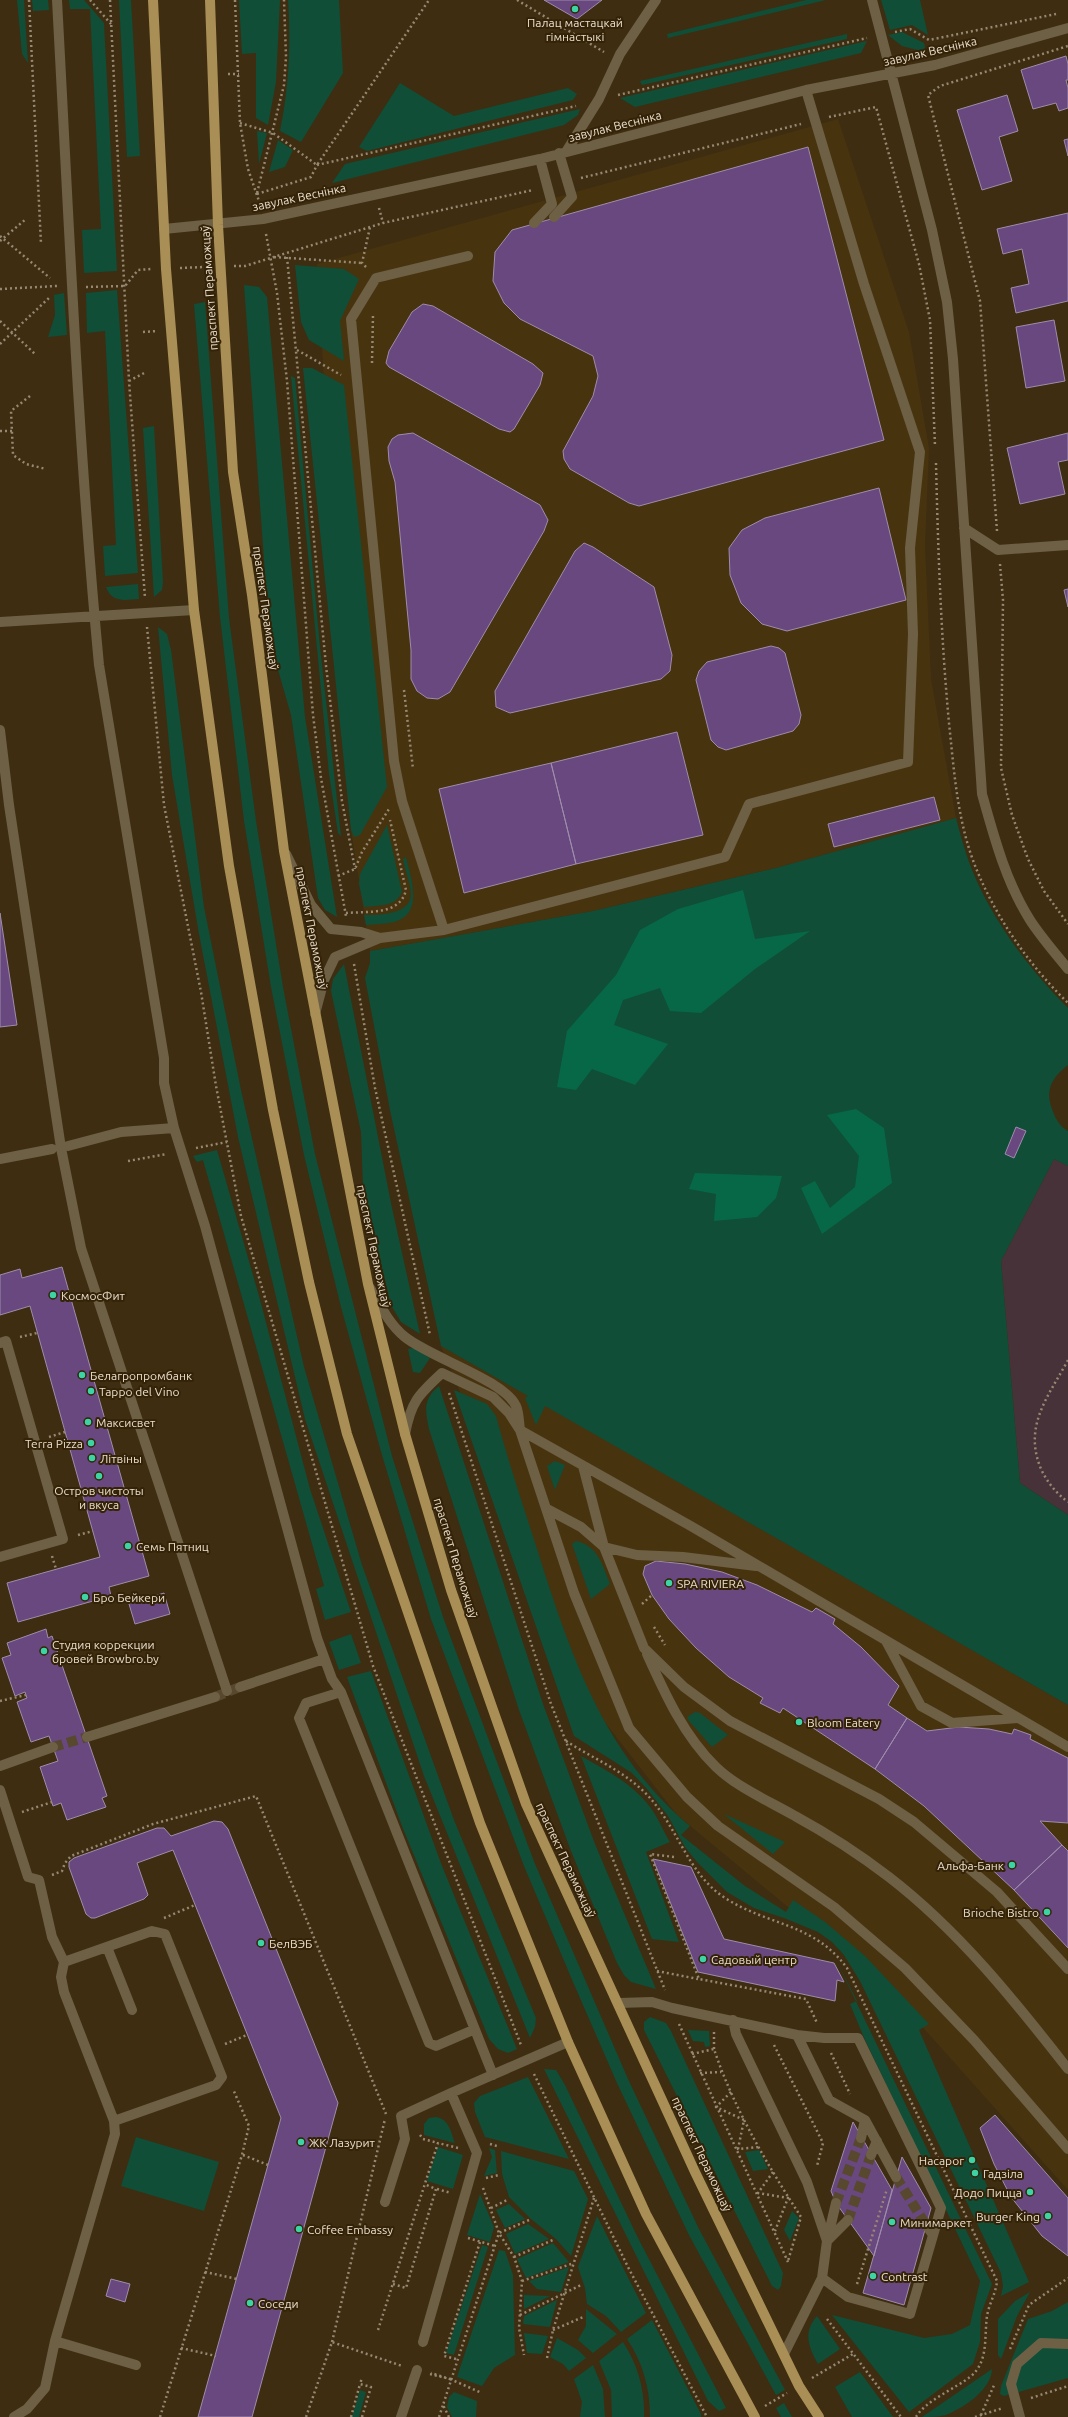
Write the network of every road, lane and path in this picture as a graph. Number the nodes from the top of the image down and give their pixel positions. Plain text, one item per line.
1 (29, 0) edge
2 (57, 0) edge
3 (90, 0) edge
4 (110, 0) edge
5 (153, 0) edge
6 (210, 0) edge
7 (235, 0) edge
8 (284, 0) edge
9 (429, 0) edge
10 (517, 0) edge
11 (656, 0) edge
12 (872, 0) edge
13 (1060, 13) dead end
14 (112, 24) junction
15 (1068, 28) edge
16 (880, 36) junction
17 (1068, 46) edge
18 (602, 52) junction
19 (608, 53) dead end
20 (599, 58) dead end
21 (889, 74) junction
22 (806, 90) junction
23 (580, 99) dead end
24 (599, 99) junction
25 (876, 107) dead end
26 (240, 123) junction
27 (274, 133) junction
28 (562, 152) junction
29 (540, 159) junction
30 (317, 165) junction
31 (257, 194) junction
32 (554, 217) dead end
33 (26, 219) dead end
34 (534, 223) dead end
35 (218, 225) junction
36 (164, 229) junction
37 (1, 238) edge
38 (267, 239) dead end
39 (42, 244) dead end
40 (468, 256) dead end
41 (271, 257) junction
42 (287, 258) junction
43 (362, 263) dead end
44 (220, 266) junction
45 (166, 269) junction
46 (50, 278) dead end
47 (125, 286) junction
48 (72, 287) junction
49 (0, 289) edge
50 (50, 297) dead end
51 (0, 321) edge
52 (12, 332) junction
53 (0, 344) edge
54 (296, 350) junction
55 (36, 354) dead end
56 (146, 372) dead end
57 (129, 381) junction
58 (357, 385) junction
59 (30, 396) dead end
60 (12, 430) junction
61 (0, 431) edge
62 (133, 434) dead end
63 (936, 449) dead end
64 (936, 457) dead end
65 (46, 469) dead end
66 (964, 528) junction
67 (1068, 545) edge
68 (998, 550) junction
69 (194, 610) junction
70 (94, 616) junction
71 (0, 622) edge
72 (0, 730) edge
73 (284, 851) junction
74 (355, 869) junction
75 (338, 876) junction
76 (1068, 924) edge
77 (444, 930) junction
78 (380, 938) junction
79 (354, 962) dead end
80 (1068, 969) edge
81 (1068, 1003) edge
82 (315, 1014) junction
83 (174, 1128) junction
84 (68, 1146) dead end
85 (52, 1149) dead end
86 (0, 1159) edge
87 (368, 1284) junction
88 (431, 1341) dead end
89 (0, 1343) edge
90 (1068, 1360) edge
91 (448, 1391) dead end
92 (520, 1430) junction
93 (405, 1434) junction
94 (583, 1466) junction
95 (1068, 1502) edge
96 (547, 1509) junction
97 (604, 1547) junction
98 (0, 1557) edge
99 (760, 1567) junction
100 (652, 1595) dead end
101 (640, 1605) dead end
102 (886, 1640) junction
103 (644, 1648) junction
104 (324, 1659) junction
105 (240, 1687) tunnel mouth
106 (227, 1691) dead end
107 (340, 1692) junction
108 (26, 1695) dead end
109 (215, 1697) tunnel mouth
110 (0, 1701) edge
111 (1018, 1718) junction
112 (86, 1737) tunnel mouth
113 (53, 1747) tunnel mouth
114 (1068, 1747) edge
115 (0, 1766) edge
116 (0, 1790) edge
117 (52, 1802) dead end
118 (8, 1816) junction
119 (39, 1880) junction
120 (195, 1906) dead end
121 (165, 1934) junction
122 (107, 1948) junction
123 (64, 1962) junction
124 (1068, 1969) edge
125 (657, 1971) dead end
126 (699, 1979) dead end
127 (619, 2003) junction
128 (132, 2010) dead end
129 (733, 2020) junction
130 (473, 2030) junction
131 (247, 2035) dead end
132 (797, 2035) junction
133 (568, 2042) junction
134 (212, 2050) junction
135 (692, 2054) dead end
136 (1068, 2069) edge
137 (721, 2072) junction
138 (700, 2073) dead end
139 (493, 2075) junction
140 (222, 2077) junction
141 (731, 2092) junction
142 (451, 2093) junction
143 (744, 2120) junction
144 (865, 2120) junction
145 (114, 2121) junction
146 (420, 2128) dead end
147 (861, 2138) tunnel mouth
148 (457, 2141) dead end
149 (877, 2141) junction
150 (438, 2142) junction
151 (497, 2146) dead end
152 (760, 2147) junction
153 (459, 2148) junction
154 (1068, 2149) edge
155 (477, 2153) junction
156 (242, 2155) junction
157 (871, 2155) tunnel mouth
158 (268, 2166) dead end
159 (773, 2172) junction
160 (499, 2175) dead end
161 (896, 2177) tunnel mouth
162 (480, 2180) dead end
163 (424, 2184) junction
164 (483, 2187) dead end
165 (594, 2198) dead end
166 (788, 2198) junction
167 (507, 2200) dead end
168 (385, 2202) dead end
169 (836, 2203) tunnel mouth
170 (491, 2208) junction
171 (529, 2220) dead end
172 (848, 2220) tunnel mouth
173 (926, 2225) tunnel mouth
174 (775, 2231) dead end
175 (499, 2233) junction
176 (933, 2235) junction
177 (553, 2240) dead end
178 (827, 2241) junction
179 (480, 2242) dead end
180 (514, 2258) junction
181 (574, 2262) junction
182 (788, 2262) dead end
183 (205, 2272) junction
184 (822, 2278) junction
185 (1068, 2278) edge
186 (238, 2279) dead end
187 (522, 2281) junction
188 (393, 2284) junction
189 (581, 2285) dead end
190 (564, 2294) junction
191 (520, 2314) junction
192 (583, 2317) dead end
193 (827, 2319) dead end
194 (378, 2330) dead end
195 (553, 2330) junction
196 (55, 2341) junction
197 (332, 2342) junction
198 (423, 2342) dead end
199 (1068, 2344) edge
200 (181, 2348) junction
201 (784, 2354) junction
202 (853, 2354) junction
203 (1008, 2354) dead end
204 (524, 2355) dead end
205 (216, 2356) dead end
206 (547, 2358) dead end
207 (456, 2359) junction
208 (136, 2365) dead end
209 (403, 2366) dead end
210 (416, 2370) dead end
211 (821, 2372) dead end
212 (362, 2378) dead end
213 (450, 2379) junction
214 (996, 2382) dead end
215 (360, 2384) junction
216 (482, 2393) dead end
217 (443, 2405) junction
218 (981, 2415) dead end
219 (14, 2417) edge
220 (160, 2417) edge
221 (306, 2417) edge
222 (351, 2417) edge
223 (362, 2417) edge
224 (401, 2417) edge
225 (439, 2417) edge
226 (449, 2417) edge
227 (755, 2417) edge
228 (819, 2417) edge
229 (901, 2417) edge
230 (916, 2417) edge
231 (1020, 2417) edge

1 - 39 path
2 - 48 street
3 - 14 path
4 - 14 path
5 - 36 main road
6 - 35 main road, праспект Пераможцаў
7 - 26 path
8 - 27 path
9 - 30 path
10 - 18 path
11 - 24 street
12 - 16 street
13 - 16 path
14 - 47 path
15 - 21 street, завулак Веснінка
16 - 21 street
16 - 24 path
17 - 68 path
18 - 19 path
18 - 20 path
21 - 22 street, завулак Веснінка
21 - 66 street
22 - 28 street, завулак Веснінка
22 - 77 street
23 - 30 path
24 - 28 street
25 - 63 path
26 - 27 path
26 - 31 path
27 - 30 path
27 - 31 path
28 - 29 street, завулак Веснінка
28 - 32 street
29 - 34 street
29 - 35 street, завулак Веснінка
30 - 31 path
33 - 37 path
35 - 36 street, завулак Веснінка
35 - 44 main road, праспект Пераможцаў
36 - 45 main road
37 - 46 path
38 - 41 path
40 - 58 street
41 - 42 path
41 - 44 path
41 - 75 path
42 - 43 path
42 - 54 path
44 - 45 path
44 - 73 main road, праспект Пераможцаў
45 - 47 path
45 - 69 main road
47 - 48 path
47 - 57 path
48 - 49 path
48 - 70 street
50 - 52 path
51 - 52 path
52 - 53 path
52 - 55 path
54 - 58 path
54 - 74 path
56 - 57 path
57 - 62 path
58 - 77 street
59 - 60 path
60 - 61 path
60 - 65 path
64 - 81 path
66 - 68 street
66 - 80 street
67 - 68 street
68 - 76 path
69 - 70 street
69 - 133 main road
70 - 71 street
70 - 83 street
72 - 106 street
73 - 78 street
73 - 82 main road, праспект Пераможцаў
74 - 75 path
74 - 75 path
77 - 78 street
78 - 82 street
79 - 88 path
82 - 87 main road, праспект Пераможцаў
83 - 84 street
83 - 104 street
85 - 86 street
87 - 92 street
87 - 93 main road, праспект Пераможцаў
89 - 98 street
90 - 95 path
91 - 230 path
92 - 93 street
92 - 94 street
92 - 96 street
93 - 127 main road, праспект Пераможцаў
94 - 97 street
94 - 99 street
96 - 97 street
96 - 154 street
97 - 99 street
97 - 103 street
99 - 102 street
100 - 101 path
102 - 111 street
102 - 111 street
103 - 124 street
103 - 136 street
104 - 105 street
104 - 107 street
107 - 130 street
107 - 130 street
108 - 110 path
109 - 112 street
111 - 114 street
113 - 115 street
116 - 118 street
117 - 118 path
118 - 119 street
119 - 123 street
119 - 197 path
120 - 121 path
121 - 122 street
121 - 134 street
122 - 123 street
122 - 128 street
123 - 145 street
125 - 126 path
127 - 129 street
127 - 201 main road, праспект Пераможцаў
129 - 132 street
129 - 178 street
130 - 139 street
131 - 134 path
132 - 144 street
132 - 176 street
133 - 139 street
133 - 227 main road
134 - 140 street
135 - 137 path
137 - 138 path
137 - 141 path
139 - 142 street
140 - 145 street
140 - 156 path
141 - 143 path
141 - 143 path
142 - 155 street
142 - 168 street
143 - 152 path
143 - 152 path
144 - 147 street
144 - 149 street
145 - 196 street
146 - 150 path
148 - 153 path
149 - 157 street
149 - 161 street
150 - 153 path
150 - 163 path
151 - 155 path
152 - 159 path
153 - 155 path
155 - 198 street
156 - 158 path
156 - 183 path
159 - 166 path
159 - 166 path
160 - 162 path
163 - 188 path
163 - 188 path
164 - 170 path
165 - 181 path
166 - 174 path
166 - 182 path
167 - 170 path
169 - 178 street
170 - 175 path
171 - 175 path
172 - 178 street
173 - 176 street
175 - 180 path
175 - 207 path
176 - 184 street
177 - 180 path
178 - 184 street
179 - 207 path
180 - 187 path
181 - 187 path
181 - 190 path
183 - 186 path
183 - 200 path
184 - 201 street
185 - 203 path
187 - 191 path
188 - 194 path
189 - 190 path
190 - 191 path
190 - 195 path
191 - 204 path
192 - 195 path
193 - 202 path
195 - 206 path
196 - 208 street
196 - 219 street
197 - 209 path
197 - 221 path
199 - 231 street
200 - 205 path
200 - 220 path
201 - 228 main road, праспект Пераможцаў
202 - 211 path
202 - 229 path
207 - 213 path
210 - 224 street
212 - 215 path
213 - 216 path
213 - 217 path
214 - 218 path
215 - 222 path
215 - 223 path
217 - 225 path
217 - 226 path

